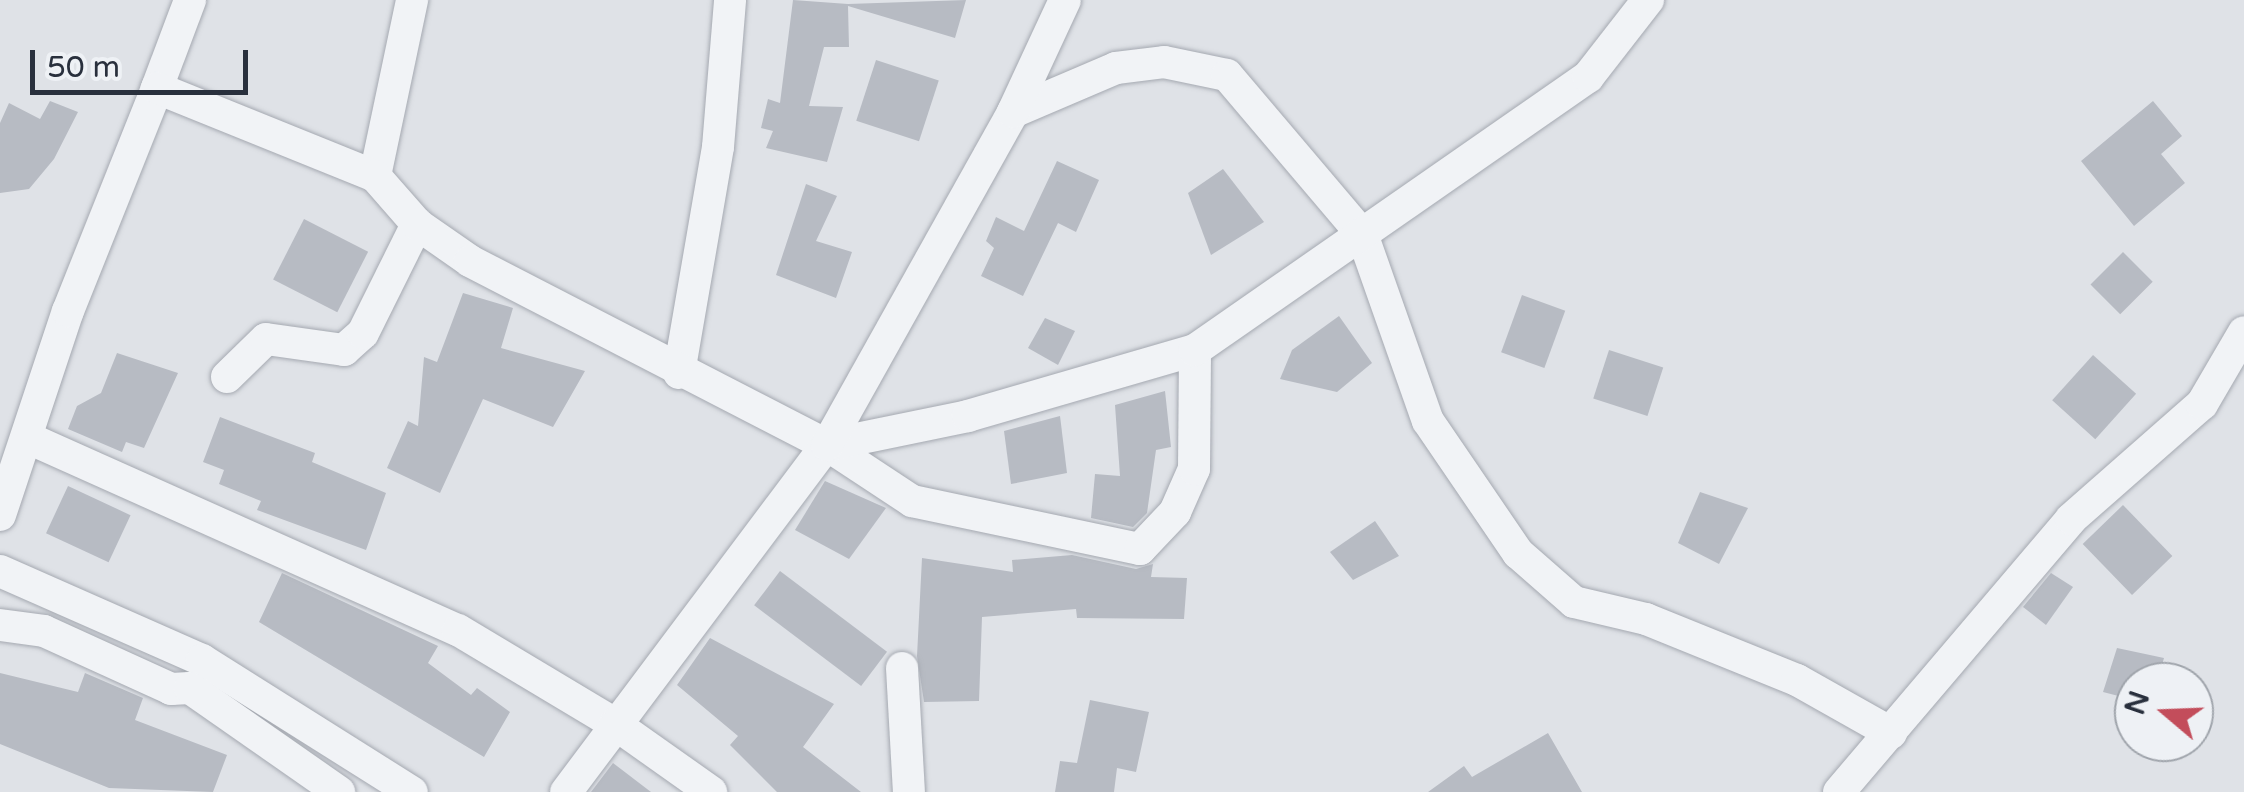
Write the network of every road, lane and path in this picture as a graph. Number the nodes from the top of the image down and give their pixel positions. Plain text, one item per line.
1 (190, 0) edge
2 (412, 0) edge
3 (730, 0) edge
4 (1065, 0) edge
5 (1648, 0) edge
6 (157, 88) junction
7 (1013, 112) junction
8 (375, 176) junction
9 (417, 224) junction
10 (1362, 234) junction
11 (2241, 346) edge
12 (1195, 350) junction
13 (680, 372) junction
14 (227, 377) dead end
15 (28, 438) junction
16 (827, 445) junction
17 (0, 515) edge
18 (0, 571) edge
19 (0, 624) edge
20 (902, 668) dead end
21 (615, 724) junction
22 (1891, 733) junction
23 (340, 792) edge
24 (412, 792) edge
25 (566, 792) edge
26 (711, 792) edge
27 (909, 792) edge
28 (1840, 792) edge

1 - 6 street
2 - 8 street
3 - 13 street
4 - 7 street
5 - 10 street
6 - 8 street
6 - 15 street
7 - 10 street
7 - 16 street
8 - 9 street
9 - 13 street
9 - 14 street
10 - 12 street
10 - 22 street
11 - 22 street
12 - 16 street
12 - 16 street
13 - 16 street
15 - 17 street
15 - 21 street
16 - 21 street
18 - 24 street
19 - 23 street
20 - 27 street
21 - 25 street
21 - 26 street
22 - 28 street

